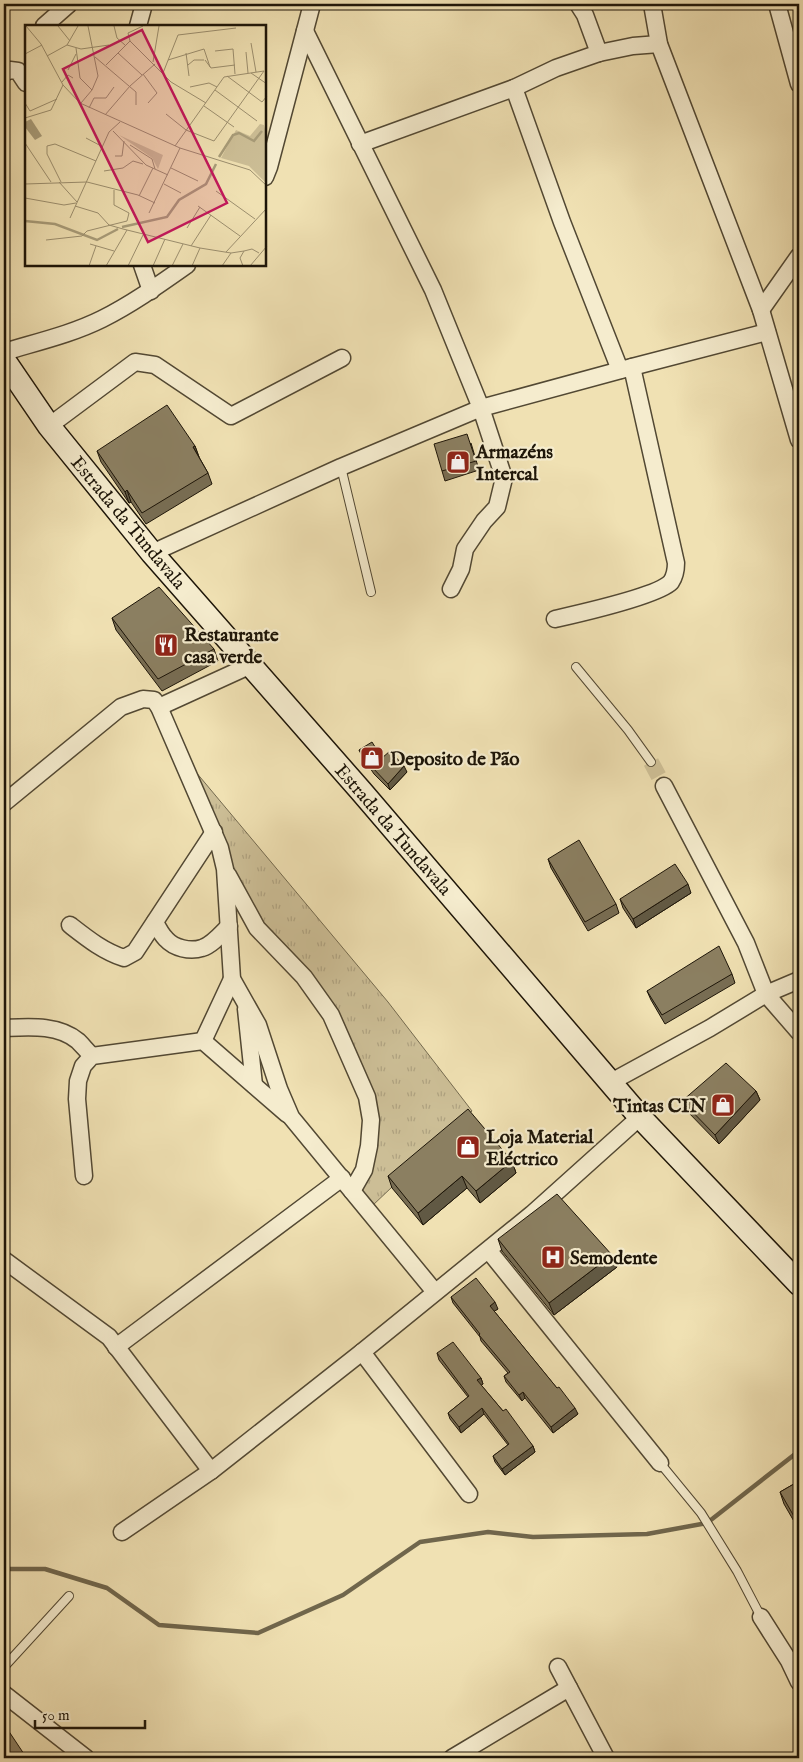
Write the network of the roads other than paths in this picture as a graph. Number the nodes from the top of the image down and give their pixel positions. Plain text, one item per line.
1 (69, 4) edge
2 (144, 4) edge
3 (312, 4) edge
4 (578, 4) edge
5 (652, 4) edge
6 (777, 4) edge
7 (45, 25) edge
8 (138, 25) edge
9 (305, 30) junction
10 (659, 44) junction
11 (600, 54) junction
12 (4, 73) edge
13 (25, 82) edge
14 (799, 84) edge
15 (514, 88) junction
16 (360, 144) junction
17 (266, 174) edge
18 (799, 256) edge
19 (142, 266) edge
20 (186, 266) edge
21 (151, 291) junction
22 (761, 310) junction
23 (767, 332) junction
24 (4, 352) edge
25 (342, 358) dead end
26 (4, 360) edge
27 (626, 368) junction
28 (481, 408) junction
29 (49, 426) junction
30 (799, 437) edge
31 (341, 467) junction
32 (152, 554) junction
33 (452, 589) dead end
34 (371, 592) dead end
35 (555, 619) dead end
36 (251, 664) junction
37 (576, 667) dead end
38 (159, 707) junction
39 (651, 762) tunnel mouth
40 (664, 786) tunnel mouth
41 (6, 797) edge
42 (214, 832) junction
43 (225, 869) junction
44 (155, 922) junction
45 (70, 925) dead end
46 (229, 926) junction
47 (232, 979) junction
48 (799, 980) edge
49 (766, 994) junction
50 (245, 1002) junction
51 (4, 1028) edge
52 (799, 1032) edge
53 (203, 1041) junction
54 (92, 1056) junction
55 (611, 1082) junction
56 (254, 1085) junction
57 (291, 1117) junction
58 (640, 1117) junction
59 (84, 1176) dead end
60 (342, 1178) junction
61 (352, 1190) junction
62 (489, 1250) junction
63 (4, 1260) edge
64 (799, 1284) edge
65 (435, 1292) junction
66 (116, 1347) junction
67 (362, 1352) junction
68 (660, 1463) joint
69 (211, 1471) junction
70 (469, 1494) dead end
71 (122, 1532) dead end
72 (70, 1596) dead end
73 (761, 1617) joint
74 (4, 1667) edge
75 (558, 1667) dead end
76 (799, 1682) edge
77 (569, 1688) junction
78 (4, 1694) edge
79 (86, 1758) edge
80 (452, 1758) edge
81 (606, 1758) edge

1 - 7 street
2 - 8 street
3 - 9 street
4 - 11 street
5 - 10 street
6 - 14 street
9 - 16 street
9 - 17 street
10 - 11 street
10 - 22 street
11 - 15 street
12 - 13 street
15 - 16 street
15 - 27 street
16 - 28 street
18 - 22 street
19 - 21 street
20 - 21 street
21 - 24 street
22 - 23 street
23 - 27 street
23 - 30 street
25 - 29 street
26 - 29 main road, Estrada da Tundavala
27 - 28 street
27 - 35 street
28 - 31 street
28 - 33 street
29 - 32 main road, Estrada da Tundavala
31 - 32 street
31 - 34 lane
32 - 36 main road, Estrada da Tundavala
36 - 38 street
36 - 55 main road, Estrada da Tundavala
37 - 39 lane
38 - 41 street
38 - 42 street
40 - 49 street
42 - 43 street
42 - 44 street
43 - 46 street
43 - 61 street
44 - 45 street
44 - 46 street
46 - 47 street
47 - 50 street
47 - 53 street
48 - 49 street
49 - 52 street
49 - 55 street
50 - 56 street
50 - 57 street
51 - 54 street
53 - 54 street
53 - 56 street
54 - 59 street
55 - 58 main road, Estrada da Tundavala
56 - 57 street
57 - 60 street
58 - 62 street
58 - 64 main road, Estrada da Tundavala
60 - 61 street
60 - 66 street
61 - 65 street
62 - 65 street
62 - 68 street
63 - 66 street
65 - 67 street
66 - 69 street
67 - 69 street
67 - 70 street
68 - 73 lane
69 - 71 street
72 - 74 lane
73 - 76 street
75 - 77 street
77 - 80 street
77 - 81 street
78 - 79 street

